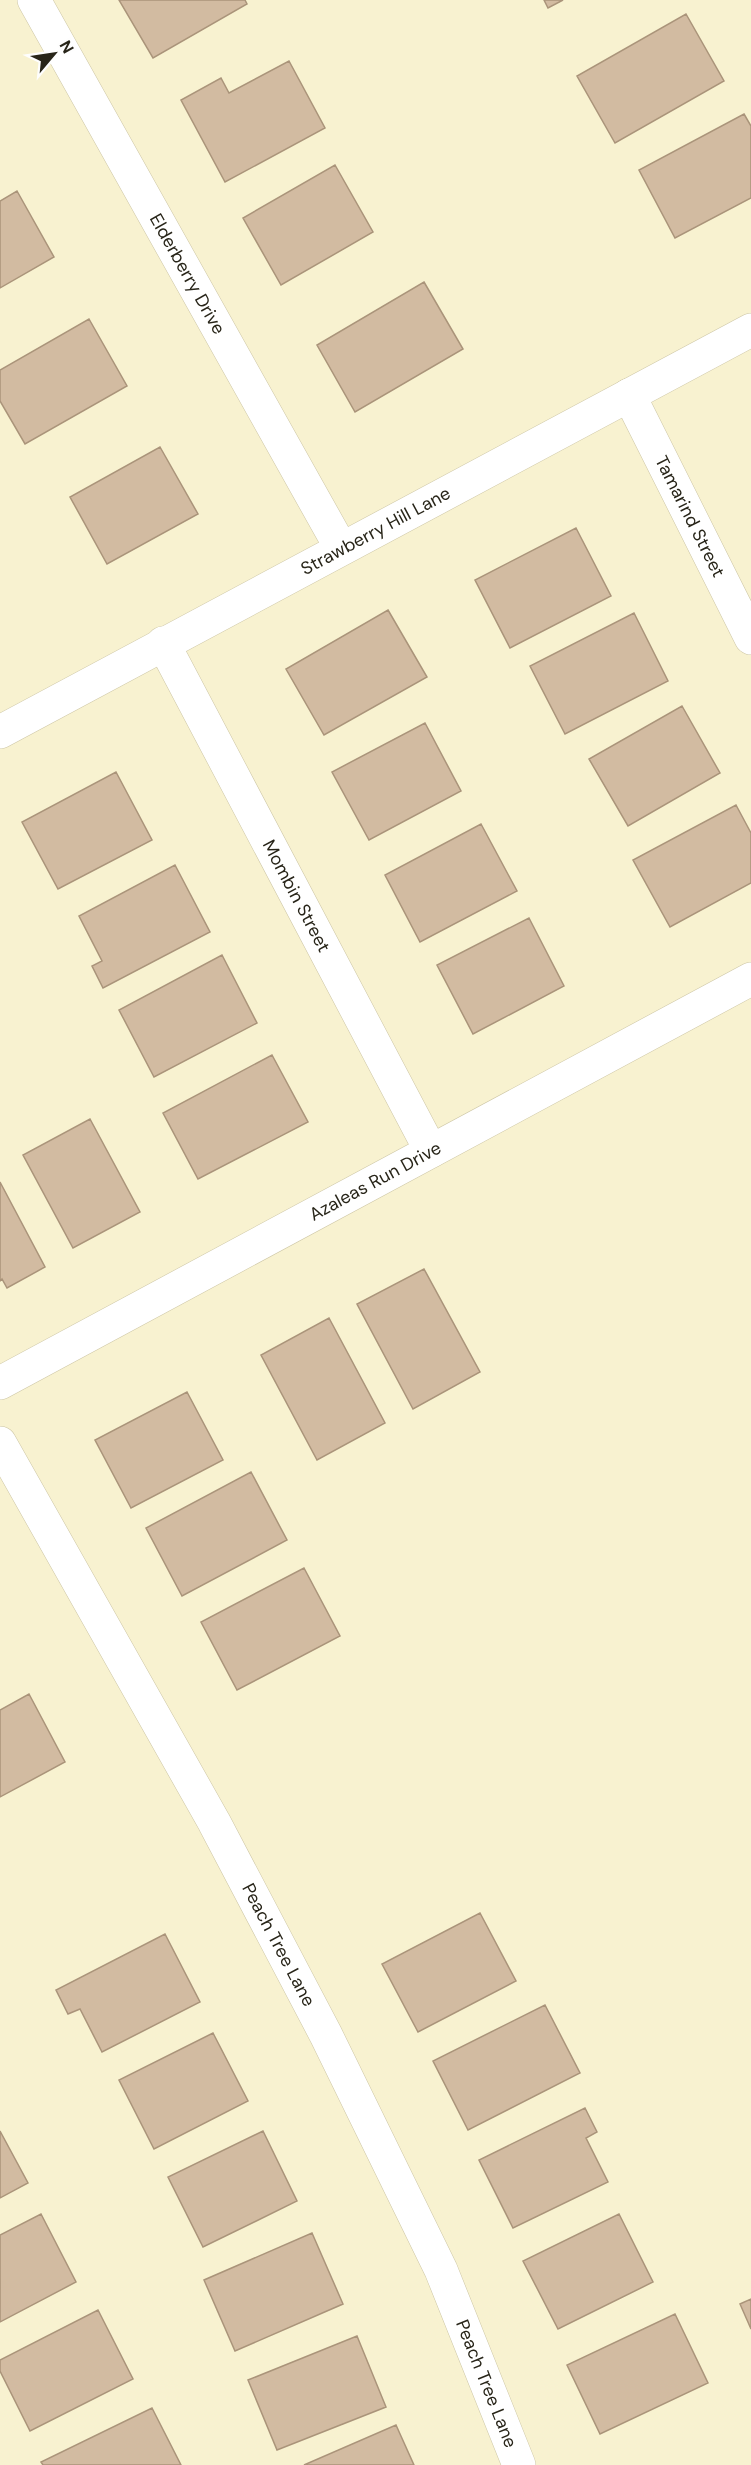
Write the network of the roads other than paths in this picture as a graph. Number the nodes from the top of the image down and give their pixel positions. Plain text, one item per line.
1 (34, 0) edge
2 (751, 330) edge
3 (629, 395) junction
4 (341, 548) junction
5 (751, 638) edge
6 (163, 643) junction
7 (0, 732) edge
8 (751, 979) edge
9 (431, 1151) junction
10 (0, 1383) edge
11 (0, 1443) edge
12 (519, 2465) edge

1 - 4 street, Elderberry Drive
2 - 3 street, Strawberry Hill Lane
3 - 4 street, Strawberry Hill Lane
3 - 5 street, Tamarind Street
4 - 6 street, Strawberry Hill Lane
6 - 7 street, Strawberry Hill Lane
6 - 9 street, Mombin Street
8 - 9 street, Azaleas Run Drive
9 - 10 street, Azaleas Run Drive
11 - 12 street, Peach Tree Lane

